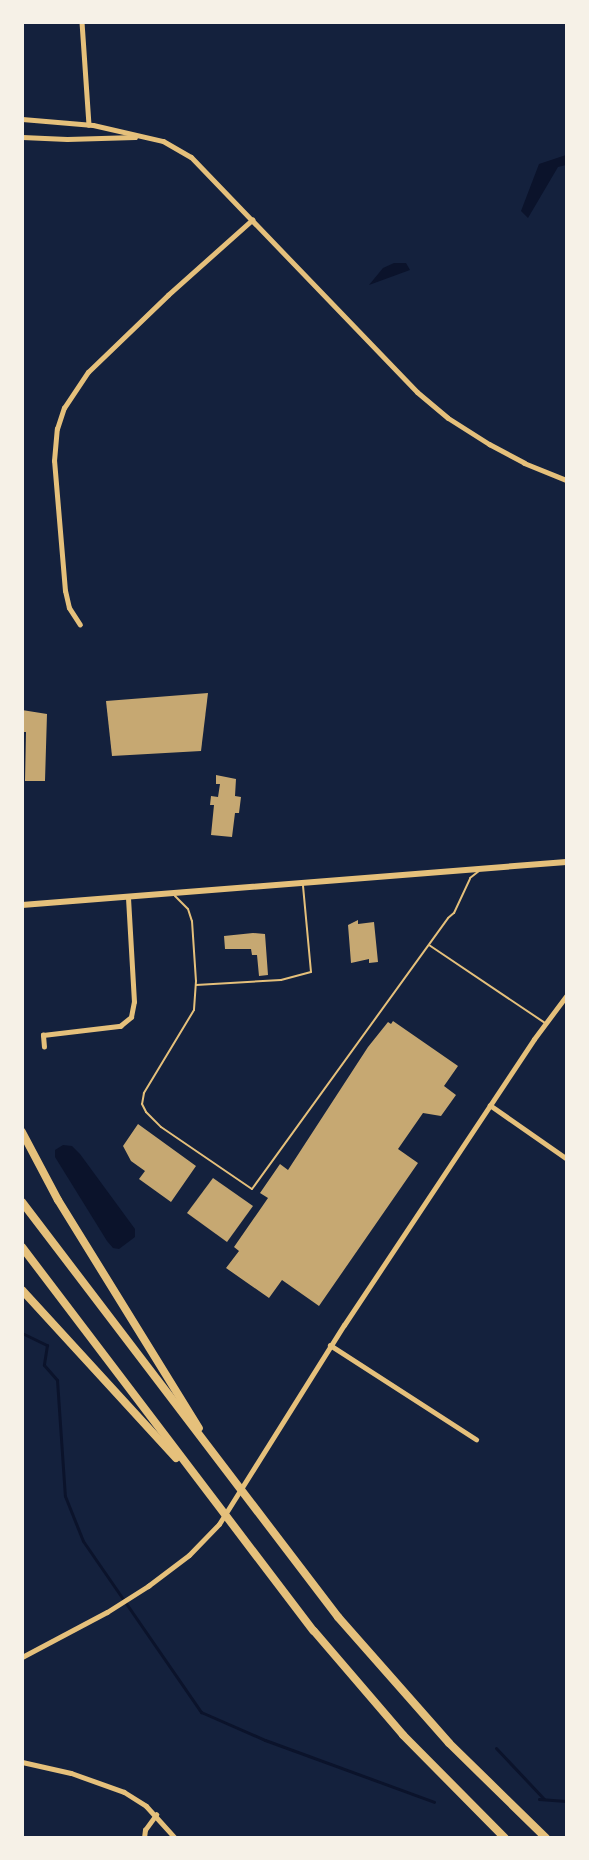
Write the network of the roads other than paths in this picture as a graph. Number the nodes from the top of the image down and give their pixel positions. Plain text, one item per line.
1 (82, 22) edge
2 (22, 119) edge
3 (89, 125) junction
4 (142, 136) junction
5 (22, 137) edge
6 (252, 219) junction
7 (567, 480) edge
8 (80, 625) dead end
9 (567, 862) edge
10 (482, 869) junction
11 (303, 882) junction
12 (173, 894) junction
13 (128, 897) junction
14 (22, 906) edge
15 (429, 945) junction
16 (196, 985) junction
17 (567, 996) edge
18 (545, 1023) junction
19 (44, 1047) dead end
20 (490, 1105) junction
21 (22, 1132) edge
22 (567, 1158) edge
23 (22, 1202) edge
24 (22, 1247) edge
25 (22, 1290) edge
26 (330, 1346) junction
27 (476, 1439) dead end
28 (224, 1468) junction
29 (207, 1492) junction
30 (22, 1657) edge
31 (22, 1762) edge
32 (156, 1815) junction
33 (144, 1838) edge
34 (175, 1838) edge
35 (505, 1838) edge
36 (546, 1838) edge

1 - 3 street
2 - 3 street
3 - 4 street
4 - 5 street
4 - 6 street
6 - 7 street
6 - 8 street
9 - 10 main road
10 - 11 main road
10 - 15 lane
11 - 12 main road
11 - 16 lane
12 - 13 main road
12 - 16 lane
13 - 14 main road
13 - 19 street
15 - 16 lane
15 - 18 lane
17 - 18 street
18 - 20 street
20 - 22 street
20 - 26 street
21 - 28 highway
23 - 28 highway
24 - 29 highway
25 - 29 highway
26 - 27 street
26 - 30 street
28 - 36 highway
29 - 35 highway
31 - 32 street
32 - 33 street
32 - 34 street

